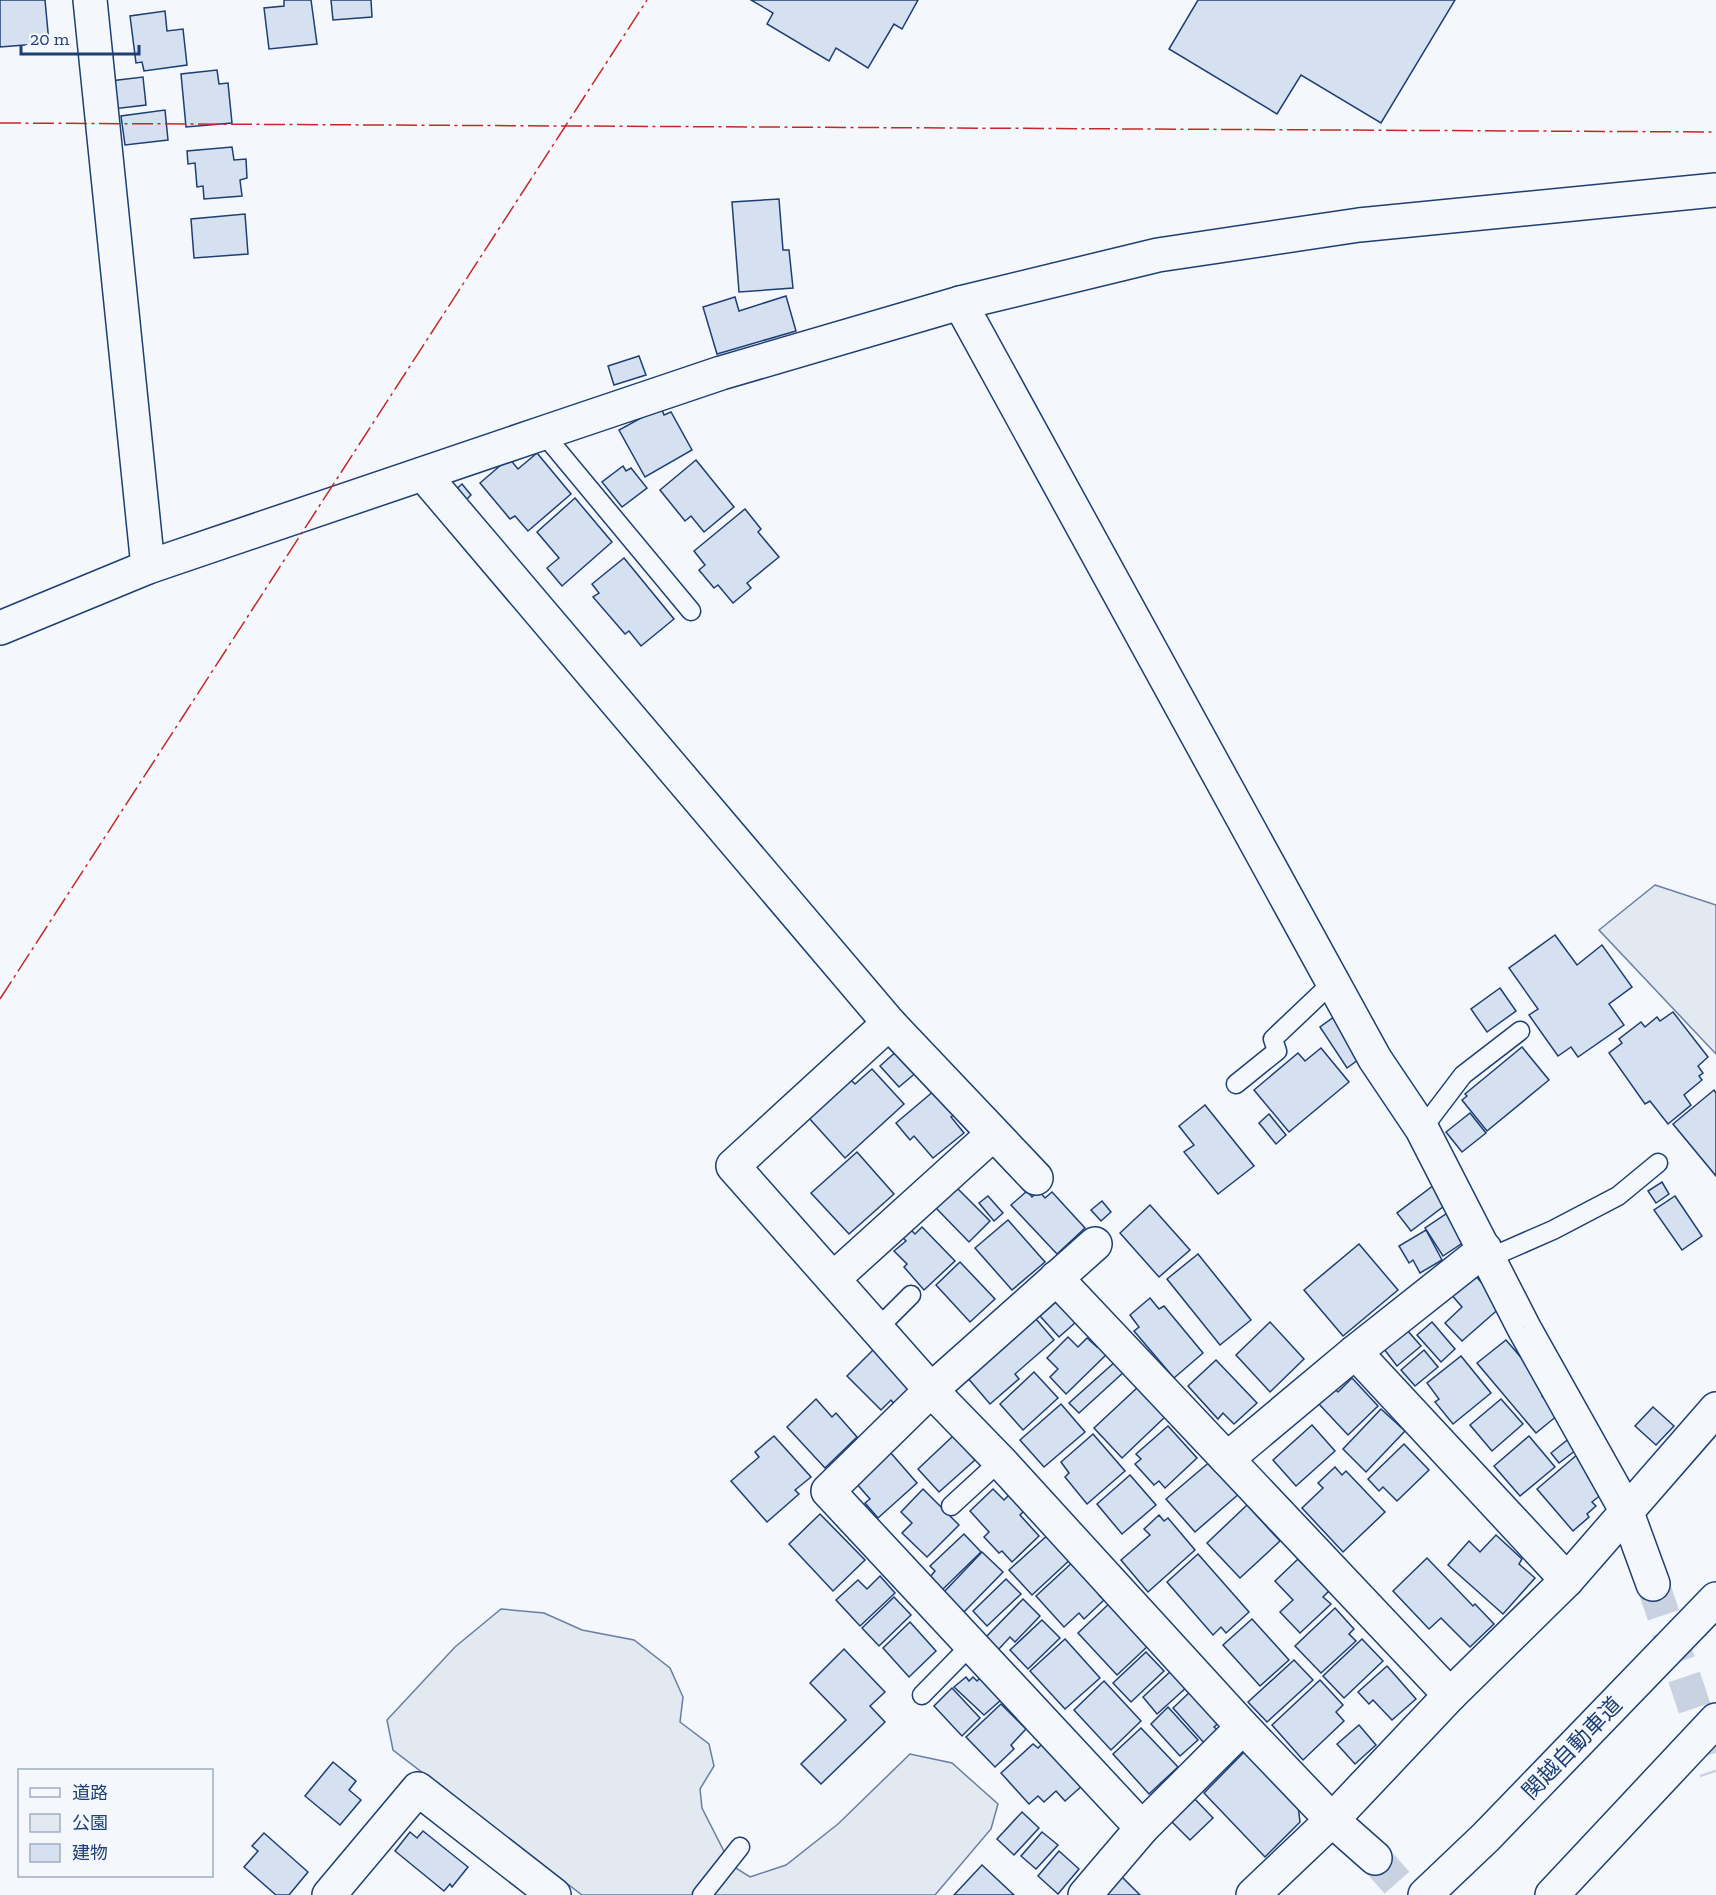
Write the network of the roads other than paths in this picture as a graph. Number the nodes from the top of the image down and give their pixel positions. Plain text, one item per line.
1 (90, 0) edge
2 (1716, 190) edge
3 (960, 303) junction
4 (543, 433) junction
5 (424, 475) junction
6 (148, 567) junction
7 (691, 611) dead end
8 (0, 628) edge
9 (1334, 981) junction
10 (889, 1023) junction
11 (1520, 1031) dead end
12 (1236, 1084) dead end
13 (1422, 1129) junction
14 (992, 1135) junction
15 (1658, 1163) dead end
16 (1036, 1178) dead end
17 (1095, 1244) dead end
18 (1487, 1254) junction
19 (1056, 1278) junction
20 (833, 1279) junction
21 (911, 1295) dead end
22 (877, 1329) junction
23 (1355, 1352) junction
24 (932, 1390) junction
25 (1716, 1409) edge
26 (1227, 1460) junction
27 (1000, 1461) junction
28 (951, 1506) dead end
29 (1626, 1510) junction
30 (1568, 1580) junction
31 (1653, 1584) tunnel mouth
32 (1716, 1599) edge
33 (971, 1645) junction
34 (922, 1695) dead end
35 (1450, 1695) junction
36 (1716, 1720) edge
37 (1243, 1727) junction
38 (1332, 1820) junction
39 (1142, 1828) junction
40 (740, 1848) dead end
41 (1375, 1858) tunnel mouth
42 (329, 1895) edge
43 (554, 1895) edge
44 (702, 1895) edge
45 (1085, 1895) edge
46 (1253, 1895) edge
47 (1425, 1895) edge
48 (1552, 1895) edge

1 - 6 main road
2 - 3 main road
3 - 4 main road
3 - 9 main road
4 - 5 main road
4 - 7 lane
5 - 6 main road
5 - 10 main road
6 - 8 main road
9 - 12 lane
9 - 13 main road
10 - 14 main road
10 - 20 main road
11 - 13 lane
13 - 18 main road
14 - 16 main road
14 - 20 main road
15 - 18 lane
17 - 19 main road
18 - 23 main road
18 - 29 main road
19 - 24 main road
19 - 26 main road
20 - 22 main road
21 - 22 lane
22 - 24 main road
23 - 26 main road
23 - 30 main road
24 - 27 main road
24 - 33 main road
25 - 29 main road
26 - 35 main road
27 - 28 lane
27 - 37 main road
29 - 30 main road
29 - 31 main road
30 - 35 main road
32 - 47 main road, 関越自動車道
33 - 34 lane
33 - 39 main road
35 - 38 main road
36 - 48 main road
37 - 38 main road
37 - 39 main road
38 - 41 main road
38 - 46 main road
39 - 45 main road
40 - 44 lane
42 - 43 main road

